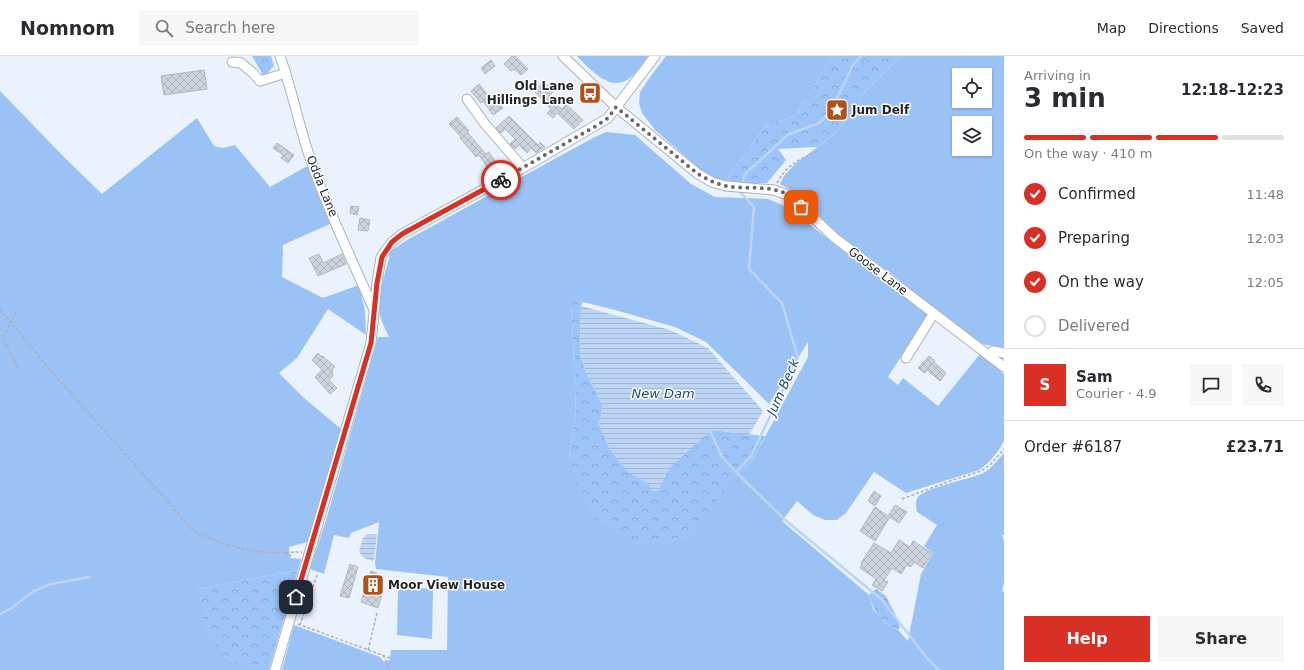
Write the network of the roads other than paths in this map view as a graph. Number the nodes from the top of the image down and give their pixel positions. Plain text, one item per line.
1 (280, 56) edge
2 (563, 56) edge
3 (655, 56) edge
4 (232, 62) dead end
5 (286, 73) junction
6 (467, 99) dead end
7 (616, 107) junction
8 (523, 168) junction
9 (374, 311) junction
10 (934, 314) junction
11 (1004, 353) edge
12 (989, 355) junction
13 (906, 358) dead end
14 (1004, 367) edge
15 (275, 670) edge

1 - 5 street, Odda Lane
2 - 7 street
3 - 7 street
4 - 5 street
5 - 9 street, Odda Lane
6 - 8 street
7 - 8 street
7 - 10 street, Goose Lane
8 - 9 street
9 - 15 street
10 - 12 street, Goose Lane
10 - 13 street
11 - 12 street
12 - 14 street, Goose Lane

